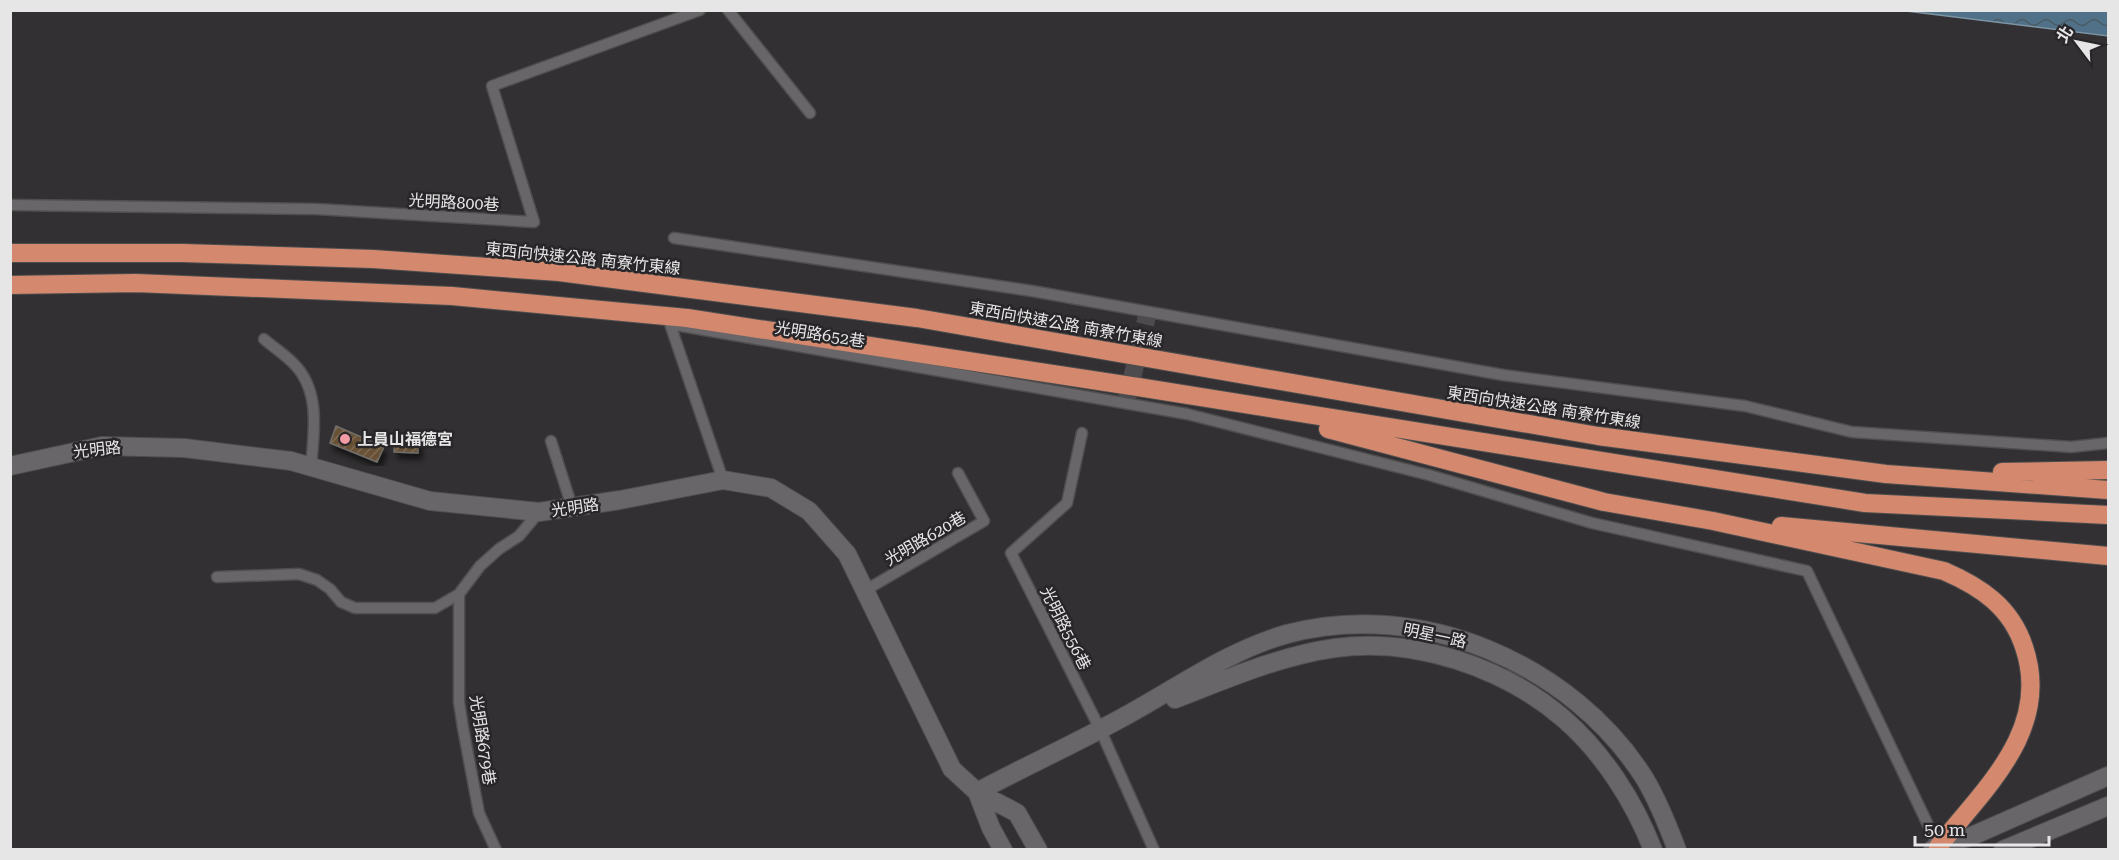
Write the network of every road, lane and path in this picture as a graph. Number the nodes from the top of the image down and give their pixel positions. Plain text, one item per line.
1 (700, 10) edge
2 (728, 10) edge
3 (810, 112) dead end
4 (10, 205) edge
5 (674, 238) dead end
6 (10, 253) edge
7 (10, 285) edge
8 (264, 339) dead end
9 (1257, 408) junction
10 (1082, 433) dead end
11 (551, 441) dead end
12 (2109, 443) edge
13 (10, 466) edge
14 (311, 466) junction
15 (2109, 470) edge
16 (958, 473) dead end
17 (1886, 474) junction
18 (723, 480) junction
19 (2109, 490) edge
20 (572, 507) junction
21 (539, 512) junction
22 (2109, 515) edge
23 (1713, 521) junction
24 (2109, 556) edge
25 (217, 577) dead end
26 (864, 591) junction
27 (459, 594) junction
28 (1118, 720) junction
29 (1100, 729) junction
30 (2109, 776) edge
31 (977, 792) junction
32 (2109, 806) edge
33 (496, 849) edge
34 (1003, 849) edge
35 (1038, 849) edge
36 (1154, 849) edge
37 (1653, 849) edge
38 (1677, 849) edge
39 (1937, 849) edge
40 (2003, 849) edge

1 - 4 lane, 光明路800巷
2 - 3 lane
5 - 12 lane
6 - 17 highway, 東西向快速公路 南寮竹東線
7 - 9 highway
8 - 14 lane
9 - 22 highway
9 - 23 highway
10 - 29 lane, 光明路556巷
11 - 20 lane
13 - 14 street, 光明路
14 - 21 street, 光明路
15 - 17 highway
16 - 26 lane, 光明路620巷
17 - 19 highway, 東西向快速公路 南寮竹東線
18 - 20 street, 光明路
18 - 26 street, 光明路
18 - 39 lane, 光明路652巷
20 - 21 street, 光明路
21 - 27 lane
23 - 24 highway
23 - 39 highway
25 - 27 lane
26 - 31 street, 光明路
27 - 33 lane, 光明路679巷
28 - 29 street, 明星一路
28 - 37 street, 明星一路
28 - 38 street, 明星一路
29 - 31 street, 明星一路
29 - 36 lane, 光明路556巷
30 - 39 street
31 - 34 street, 光明路
31 - 35 street, 光明路
32 - 40 street

